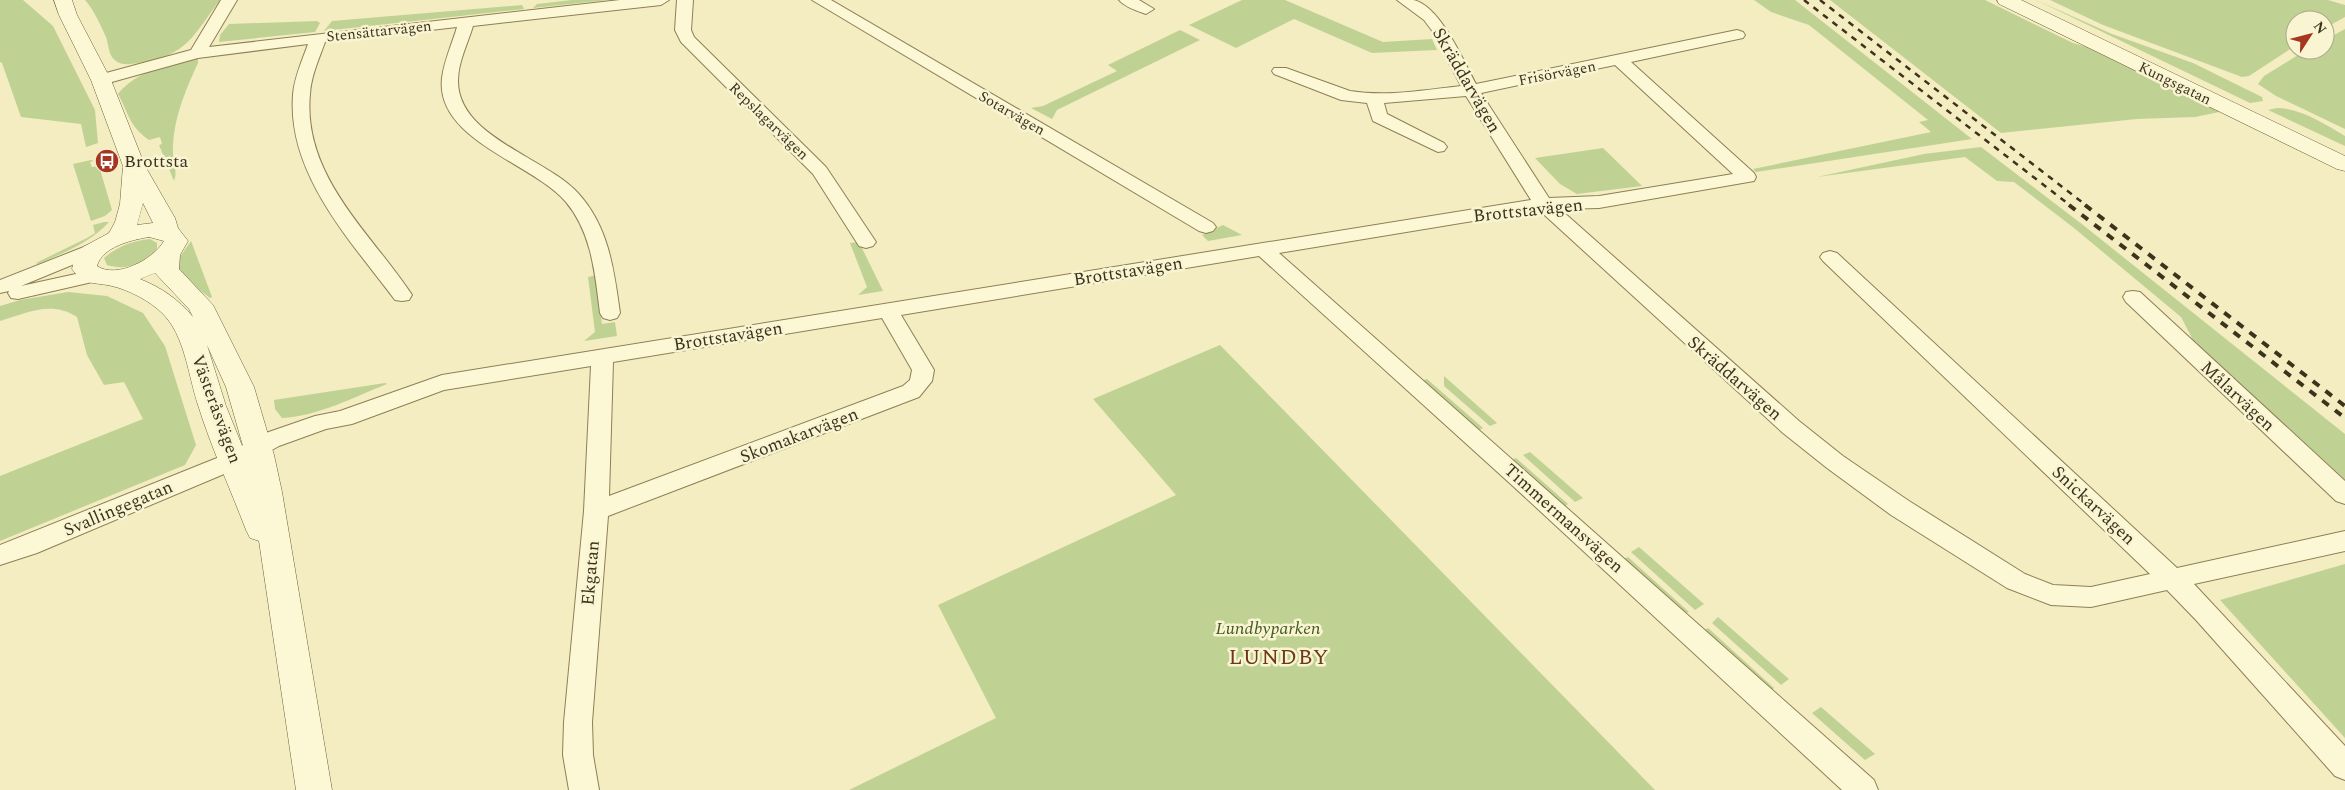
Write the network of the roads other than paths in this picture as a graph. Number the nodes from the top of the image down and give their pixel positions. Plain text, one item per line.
1 (45, 0) edge
2 (230, 0) edge
3 (661, 0) edge
4 (685, 0) edge
5 (820, 0) edge
6 (1127, 0) edge
7 (2006, 0) edge
8 (2022, 0) edge
9 (1415, 1) edge
10 (66, 8) edge
11 (1146, 9) dead end
12 (467, 21) junction
13 (1737, 35) dead end
14 (318, 38) junction
15 (197, 53) junction
16 (1619, 60) junction
17 (1280, 71) dead end
18 (102, 80) junction
19 (1471, 90) junction
20 (1374, 99) junction
21 (1438, 147) dead end
22 (2345, 150) edge
23 (2345, 164) edge
24 (134, 166) junction
25 (1543, 204) junction
26 (1206, 227) dead end
27 (108, 242) junction
28 (866, 242) dead end
29 (167, 243) junction
30 (1263, 249) junction
31 (1830, 257) dead end
32 (103, 276) junction
33 (0, 287) edge
34 (402, 295) dead end
35 (2133, 297) dead end
36 (0, 298) edge
37 (888, 310) junction
38 (610, 313) dead end
39 (602, 356) junction
40 (250, 454) junction
41 (2345, 494) edge
42 (596, 511) junction
43 (2345, 541) edge
44 (2, 561) edge
45 (2172, 579) junction
46 (2345, 768) edge
47 (314, 790) edge
48 (584, 790) edge
49 (1863, 790) edge

1 - 10 street, Västeråsvägen
2 - 15 street
3 - 12 street, Stensättarvägen
4 - 28 street, Repslagarvägen
5 - 26 street, Sotarvägen
6 - 11 street
7 - 23 street, Kungsgatan
8 - 22 street, Kungsgatan
9 - 19 street, Skräddarvägen
10 - 18 street, Västeråsvägen
12 - 14 street, Stensättarvägen
12 - 38 street
13 - 16 street, Frisörvägen
14 - 15 street, Stensättarvägen
14 - 34 street
15 - 18 street, Stensättarvägen
16 - 19 street, Frisörvägen
16 - 25 street, Brottstavägen
17 - 20 street, Frisörvägen
18 - 24 street, Västeråsvägen
19 - 20 street, Frisörvägen
19 - 25 street, Skräddarvägen
20 - 21 street
24 - 27 street, Västeråsvägen
24 - 29 street, Västeråsvägen
25 - 30 street, Brottstavägen
25 - 45 street, Skräddarvägen
27 - 29 street
27 - 32 street, Västeråsvägen
27 - 33 street
29 - 32 street
29 - 40 street, Västeråsvägen
30 - 37 street, Brottstavägen
30 - 49 street, Timmermansvägen
31 - 45 street, Snickarvägen
32 - 36 street
32 - 40 street, Västeråsvägen
35 - 41 street, Målarvägen
37 - 39 street, Brottstavägen
37 - 42 street, Skomakarvägen
39 - 40 street, Brottstavägen
39 - 42 street, Ekgatan
40 - 44 street, Svallingegatan
40 - 47 street, Västeråsvägen
42 - 48 street, Ekgatan
43 - 45 street
45 - 46 street, Snickarvägen

